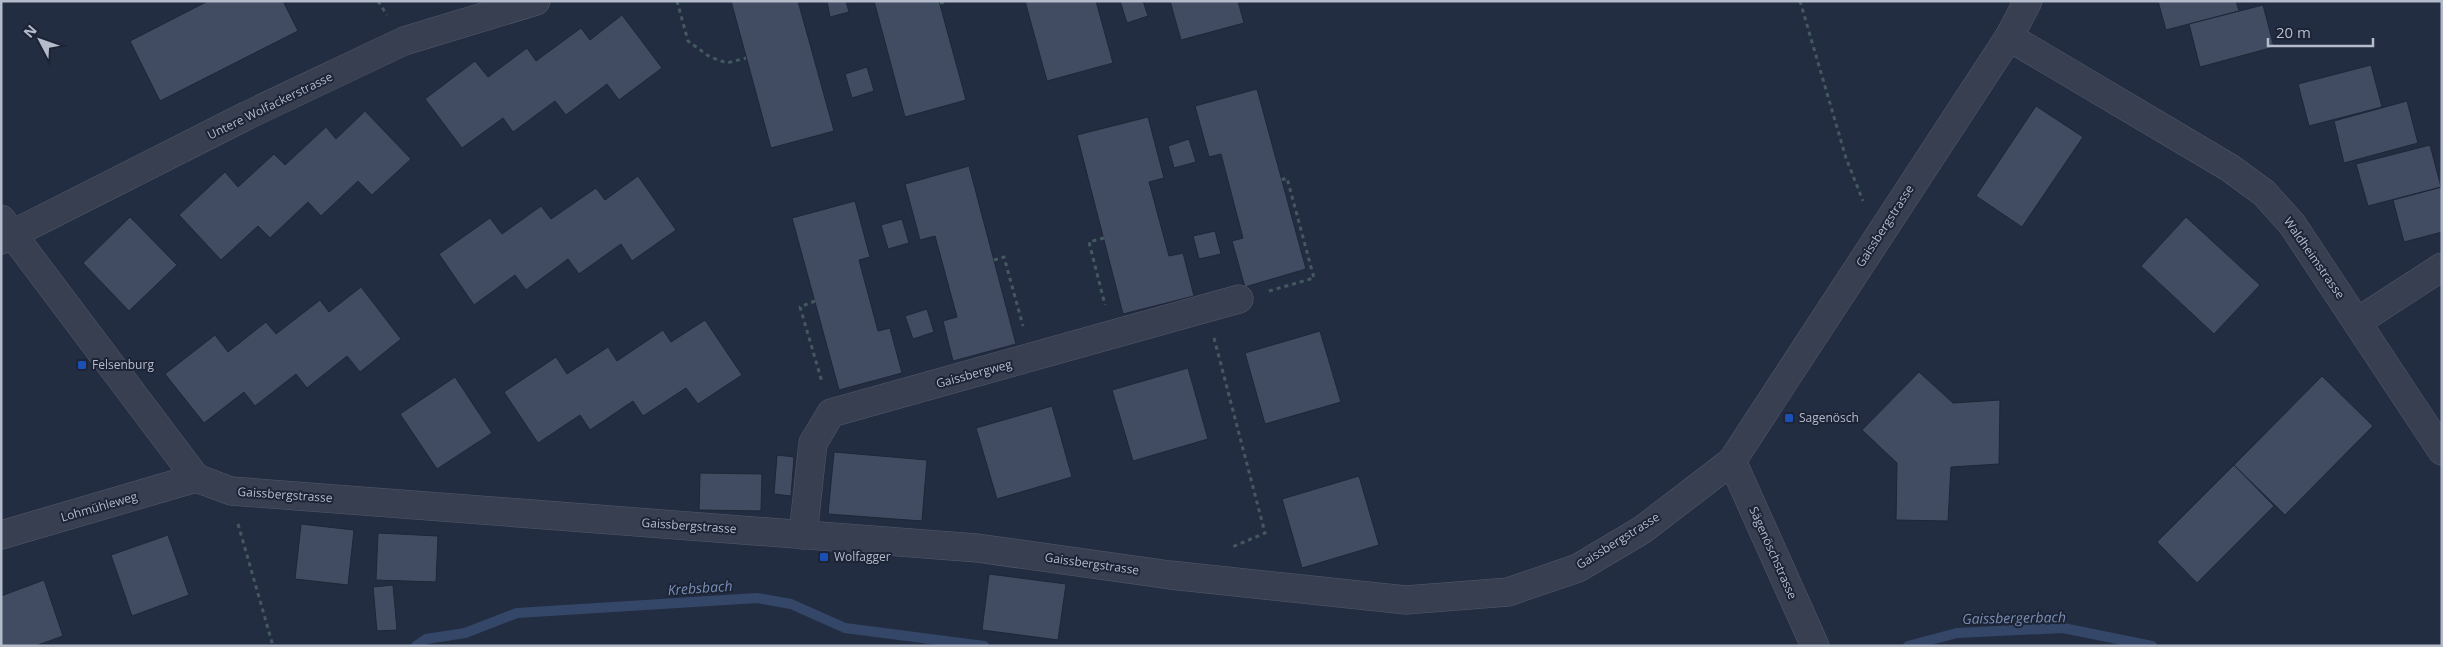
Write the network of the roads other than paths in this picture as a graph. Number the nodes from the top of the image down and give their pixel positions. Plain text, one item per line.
1 (536, 1) edge
2 (2028, 1) edge
3 (2009, 37) junction
4 (5, 231) edge
5 (2442, 267) edge
6 (1239, 299) road end
7 (2357, 322) junction
8 (2442, 451) edge
9 (1732, 460) junction
10 (196, 478) junction
11 (1, 535) edge
12 (803, 535) junction
13 (1815, 646) edge

1 - 4 street, Untere Wolfackerstrasse
2 - 3 street, Gaissbergstrasse
3 - 7 street, Waldheimstrasse
3 - 9 street, Gaissbergstrasse
4 - 10 street
5 - 7 street
6 - 12 street, Gaissbergweg
7 - 8 street, Waldheimstrasse
9 - 12 street, Gaissbergstrasse
9 - 13 street, Sägenöschstrasse
10 - 11 street, Lohmühleweg
10 - 12 street, Gaissbergstrasse

